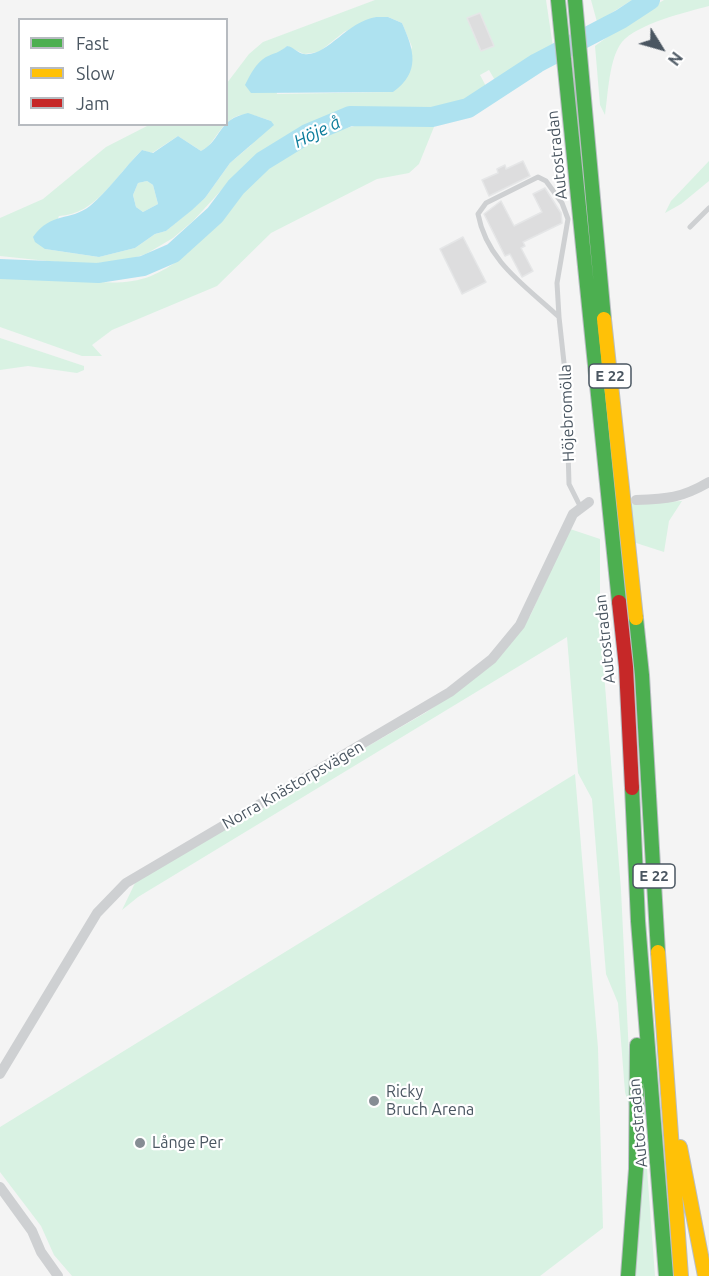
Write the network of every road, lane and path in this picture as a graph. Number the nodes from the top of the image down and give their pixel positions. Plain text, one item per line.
1 (558, 0) edge
2 (575, 7) edge
3 (709, 208) edge
4 (690, 227) dead end
5 (559, 317) junction
6 (709, 482) edge
7 (636, 500) dead end
8 (584, 504) joint
9 (638, 921) junction
10 (0, 1074) edge
11 (666, 1078) junction
12 (0, 1187) edge
13 (58, 1276) edge
14 (628, 1276) edge
15 (666, 1276) edge
16 (681, 1276) edge
17 (705, 1276) edge

1 - 9 highway, Autostradan / E 22
2 - 11 highway, Autostradan / E 22
3 - 4 lane
5 - 5 lane, Höjebromölla
5 - 8 lane, Höjebromölla
6 - 7 street
8 - 10 street, Norra Knästorpsvägen
9 - 14 highway
9 - 15 highway, Autostradan / E 22
11 - 16 highway, Autostradan / E 22
11 - 17 highway
12 - 13 street

